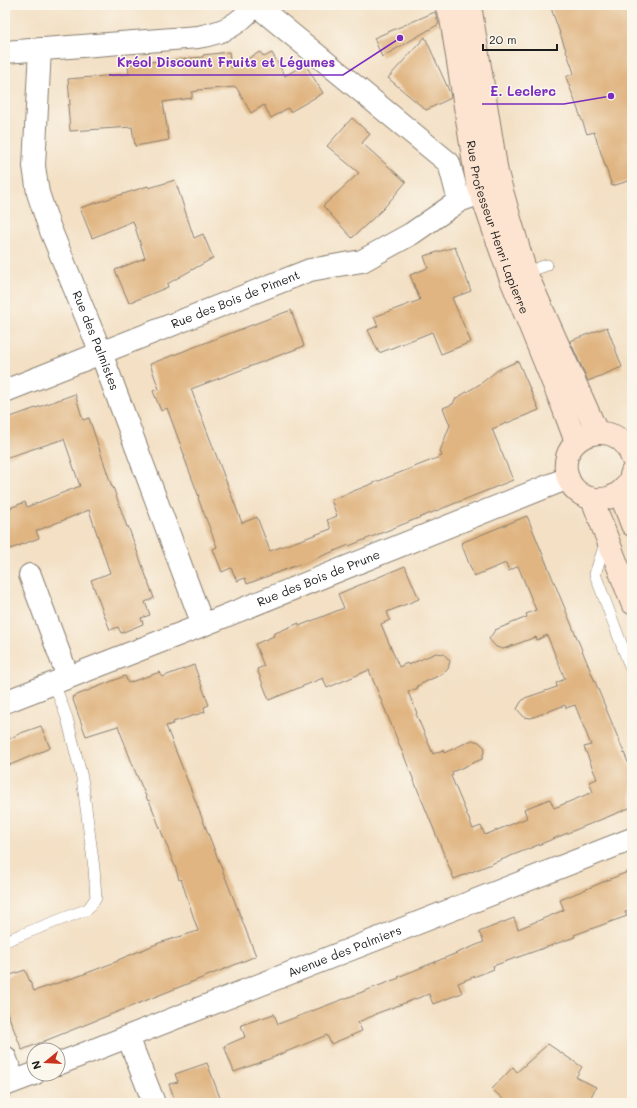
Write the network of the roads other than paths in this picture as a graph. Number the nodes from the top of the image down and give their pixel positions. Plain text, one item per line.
1 (255, 5) edge
2 (446, 5) edge
3 (470, 5) edge
4 (40, 49) junction
5 (5, 52) edge
6 (491, 190) junction
7 (459, 201) junction
8 (546, 266) dead end
9 (518, 275) junction
10 (101, 353) junction
11 (5, 391) edge
12 (597, 432) junction
13 (576, 442) junction
14 (632, 458) edge
15 (632, 472) edge
16 (568, 478) junction
17 (620, 493) junction
18 (592, 499) junction
19 (632, 525) edge
20 (607, 538) junction
21 (30, 575) dead end
22 (632, 603) edge
23 (203, 624) junction
24 (632, 672) edge
25 (61, 680) junction
26 (5, 702) edge
27 (632, 839) edge
28 (5, 941) edge
29 (128, 1037) junction
30 (5, 1057) edge
31 (66, 1061) edge
32 (18, 1080) edge
33 (154, 1103) edge

1 - 4 street
1 - 7 street
2 - 6 main road, Rue Professeur Henri Lapierre
3 - 6 main road, Rue Professeur Henri Lapierre
4 - 5 street
4 - 10 street, Rue des Palmistes
6 - 7 street, Rue des Bois de Piment
6 - 9 main road, Rue Professeur Henri Lapierre
7 - 10 street, Rue des Bois de Piment
8 - 9 lane
9 - 12 main road, Rue Professeur Henri Lapierre
9 - 13 main road, Rue Professeur Henri Lapierre
10 - 11 street, Rue des Bois de Piment
10 - 23 street, Rue des Palmistes
12 - 13 main road
12 - 14 main road
13 - 16 main road
15 - 17 main road
16 - 18 main road
16 - 23 street, Rue des Bois de Prune
17 - 18 main road
17 - 19 main road
18 - 20 main road
20 - 22 main road
20 - 24 lane
21 - 25 street
23 - 25 street, Rue des Bois de Prune
25 - 26 street, Rue des Bois de Prune
25 - 28 lane
27 - 29 street, Avenue des Palmiers
29 - 31 street, Avenue des Palmiers
29 - 33 street
30 - 32 street

